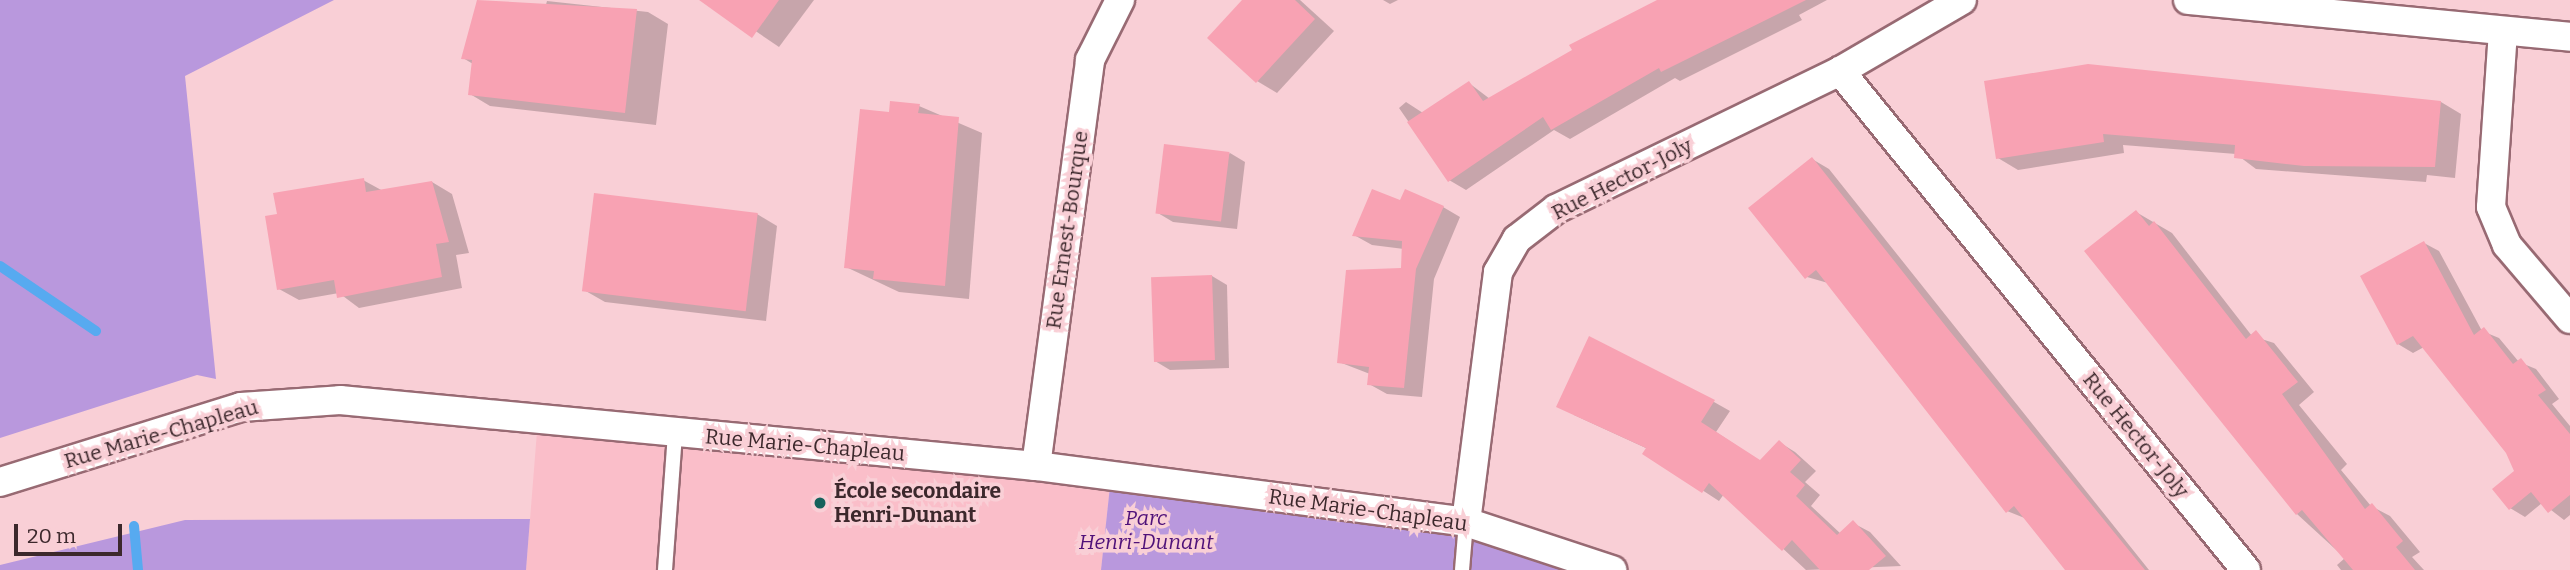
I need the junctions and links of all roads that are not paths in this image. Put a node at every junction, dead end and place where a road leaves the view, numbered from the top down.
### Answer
1 (1120, 0) edge
2 (1962, 0) edge
3 (2188, 0) edge
4 (2503, 31) junction
5 (2570, 37) edge
6 (1840, 71) junction
7 (2570, 319) edge
8 (675, 433) junction
9 (1036, 466) junction
10 (0, 482) edge
11 (1466, 522) junction
12 (665, 570) edge
13 (1462, 570) edge
14 (1612, 570) edge
15 (2246, 570) edge

1 - 9 street, Rue Ernest-Bourque
2 - 6 street, Rue Hector-Joly
3 - 4 street
4 - 5 street
4 - 7 street
6 - 11 street, Rue Hector-Joly
6 - 15 street, Rue Hector-Joly
8 - 9 street, Rue Marie-Chapleau
8 - 10 street, Rue Marie-Chapleau
8 - 12 lane
9 - 11 street, Rue Marie-Chapleau
11 - 13 lane
11 - 14 street, Rue Marie-Chapleau

